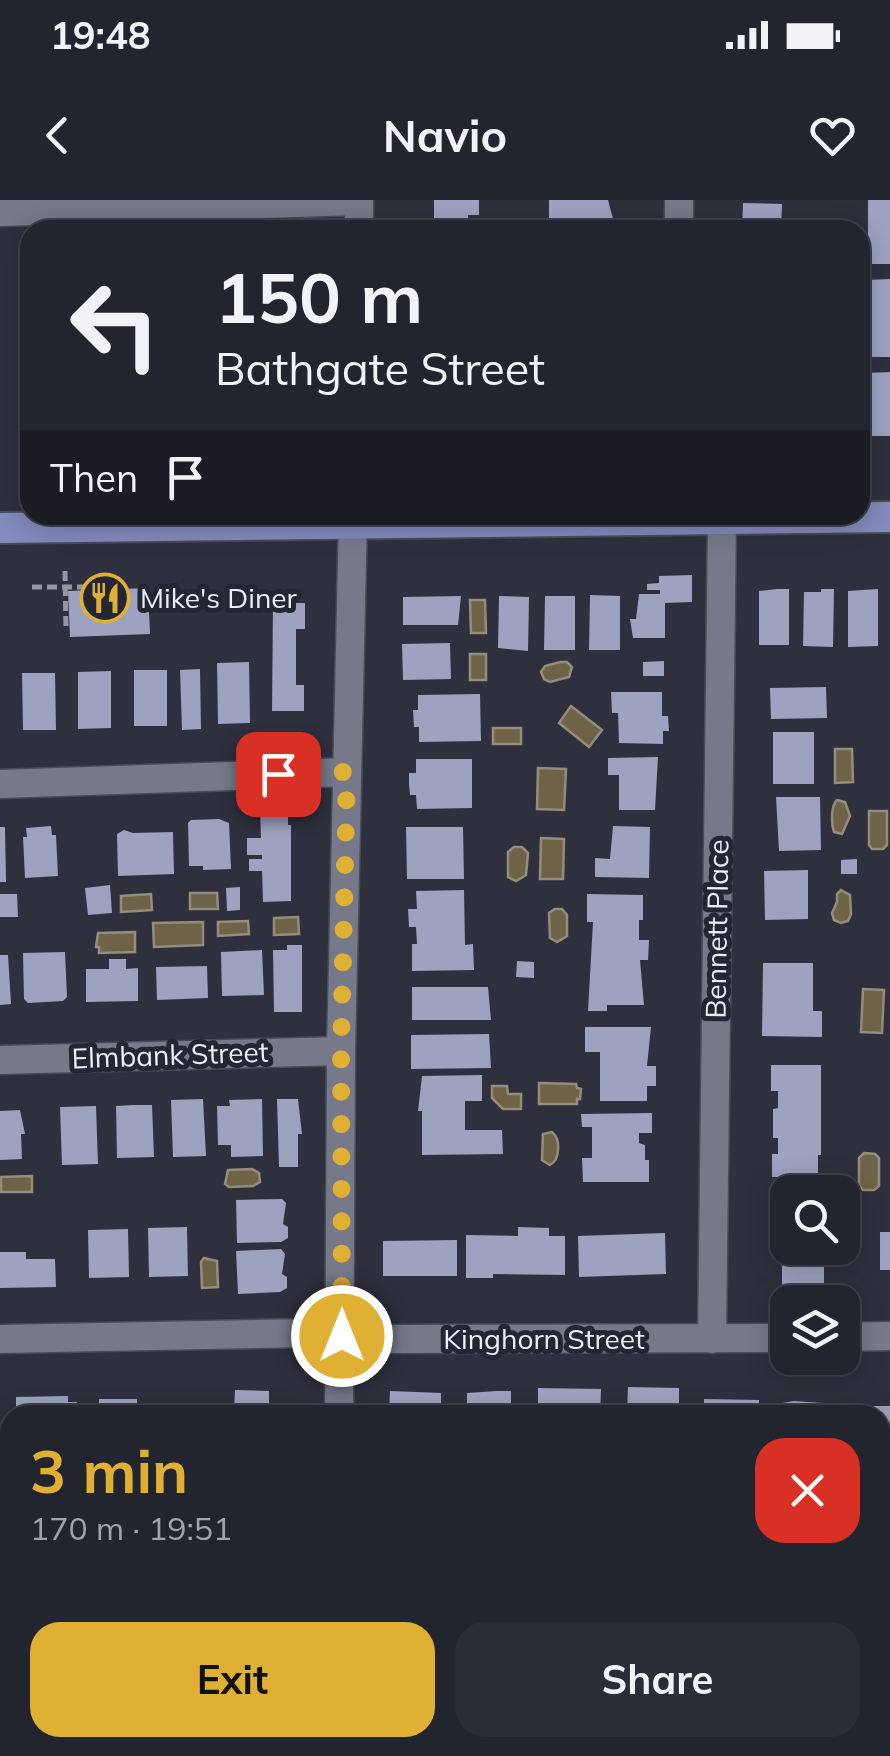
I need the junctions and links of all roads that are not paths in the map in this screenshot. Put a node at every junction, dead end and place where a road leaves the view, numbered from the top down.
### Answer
1 (359, 200) edge
2 (0, 212) edge
3 (118, 525) edge
4 (353, 525) edge
5 (722, 525) edge
6 (0, 528) edge
7 (347, 772) junction
8 (0, 784) edge
9 (341, 1051) junction
10 (0, 1060) edge
11 (342, 1336) junction
12 (890, 1336) edge
13 (860, 1337) edge
14 (712, 1338) junction
15 (770, 1338) edge
16 (0, 1339) edge
17 (340, 1405) edge

1 - 2 street
3 - 6 main road
4 - 7 street
5 - 14 street, Bennett Place
7 - 8 street
7 - 9 street
9 - 10 street, Elmbank Street
9 - 11 street
11 - 14 street, Kinghorn Street
11 - 16 street, Kinghorn Street
11 - 17 street
12 - 13 street
14 - 15 street, Kinghorn Street

